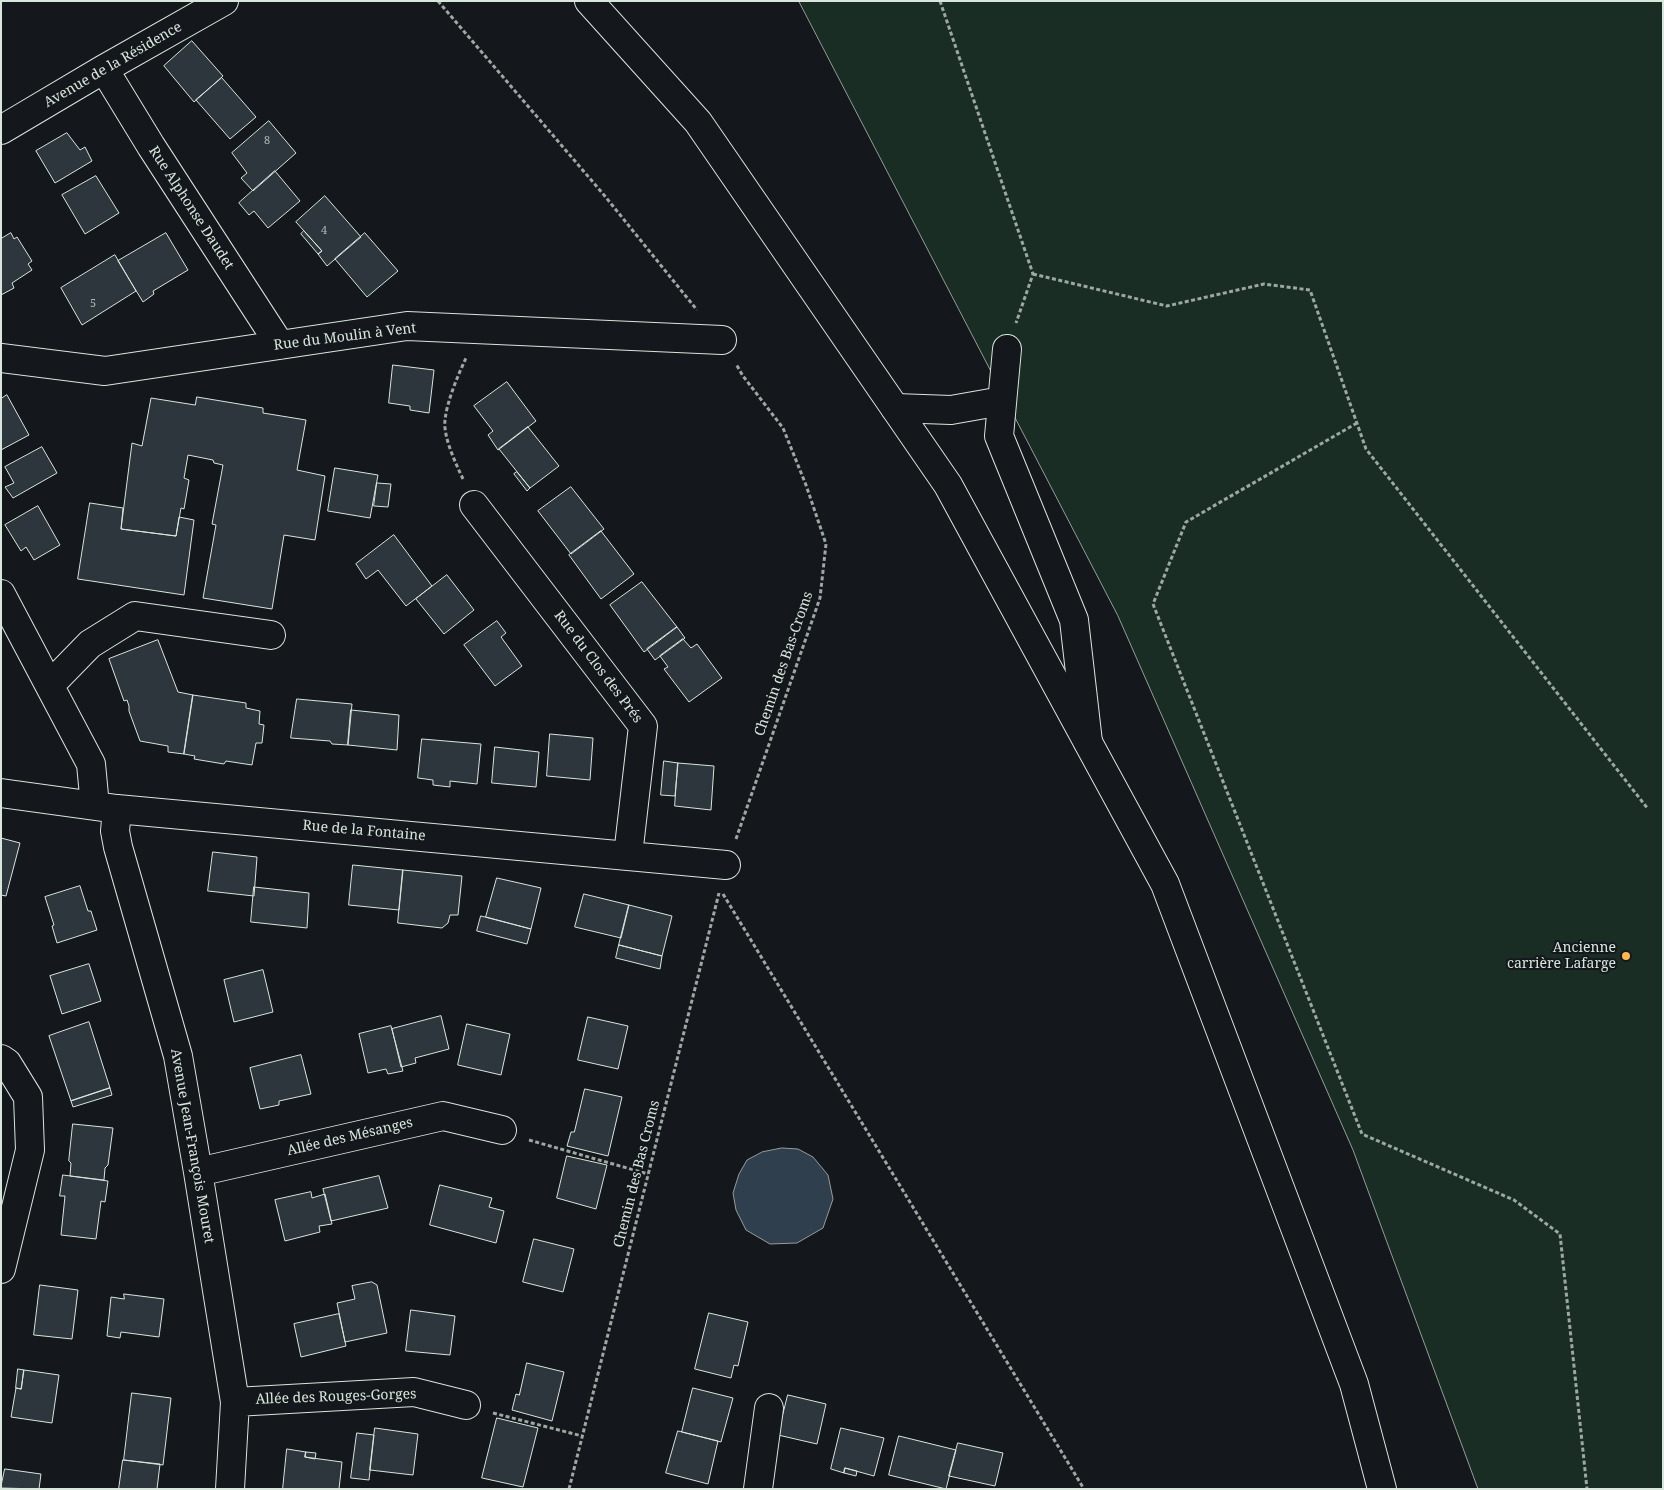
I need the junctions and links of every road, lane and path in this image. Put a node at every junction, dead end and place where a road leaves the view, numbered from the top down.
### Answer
1 (224, 1) edge
2 (438, 1) edge
3 (589, 1) edge
4 (940, 1) edge
5 (104, 69) junction
6 (1, 130) edge
7 (1033, 274) junction
8 (722, 340) junction
9 (280, 345) junction
10 (1007, 349) joint
11 (468, 354) dead end
12 (1, 358) edge
13 (1002, 401) junction
14 (895, 408) junction
15 (1356, 423) junction
16 (451, 453) dead end
17 (474, 505) dead end
18 (1, 594) edge
19 (271, 635) dead end
20 (50, 685) junction
21 (1088, 742) junction
22 (1, 793) edge
23 (106, 807) junction
24 (1648, 808) dead end
25 (628, 855) junction
26 (723, 877) junction
27 (1, 1059) edge
28 (502, 1130) joint
29 (198, 1172) junction
30 (648, 1174) junction
31 (1, 1269) edge
32 (235, 1402) junction
33 (466, 1405) joint
34 (769, 1408) dead end
35 (582, 1436) junction
36 (230, 1489) edge
37 (569, 1489) edge
38 (758, 1489) edge
39 (1084, 1489) edge
40 (1382, 1489) edge
41 (1587, 1489) edge

1 - 5 street, Avenue de la Résidence
2 - 8 path, Chemin des Bas-Croms
3 - 14 street
4 - 7 path
5 - 6 street, Avenue de la Résidence
5 - 9 street, Rue Alphonse Daudet
7 - 10 path
7 - 15 path
8 - 9 street, Rue du Moulin à Vent
8 - 26 path, Chemin des Bas-Croms
9 - 12 street, Rue du Moulin à Vent
10 - 13 street
11 - 16 path
13 - 14 street
13 - 21 street
14 - 21 street
15 - 24 path
15 - 41 path
17 - 25 street, Rue du Clos des Prés
18 - 20 street, Avenue Jean-François Mouret
19 - 20 street
20 - 23 street, Avenue Jean-François Mouret
21 - 40 street
22 - 23 street, Rue de la Fontaine
23 - 25 street, Rue de la Fontaine
23 - 29 street, Avenue Jean-François Mouret
25 - 26 street, Rue de la Fontaine
26 - 30 path, Chemin des Bas Croms
26 - 39 path
27 - 31 street
28 - 29 street, Allée des Mésanges
28 - 30 path
29 - 32 street, Avenue Jean-François Mouret
30 - 35 path, Chemin des Bas Croms
32 - 33 street, Allée des Rouges-Gorges
32 - 36 street, Avenue Jean-François Mouret
33 - 35 path
34 - 38 street
35 - 37 path, Chemin des Bas Croms

